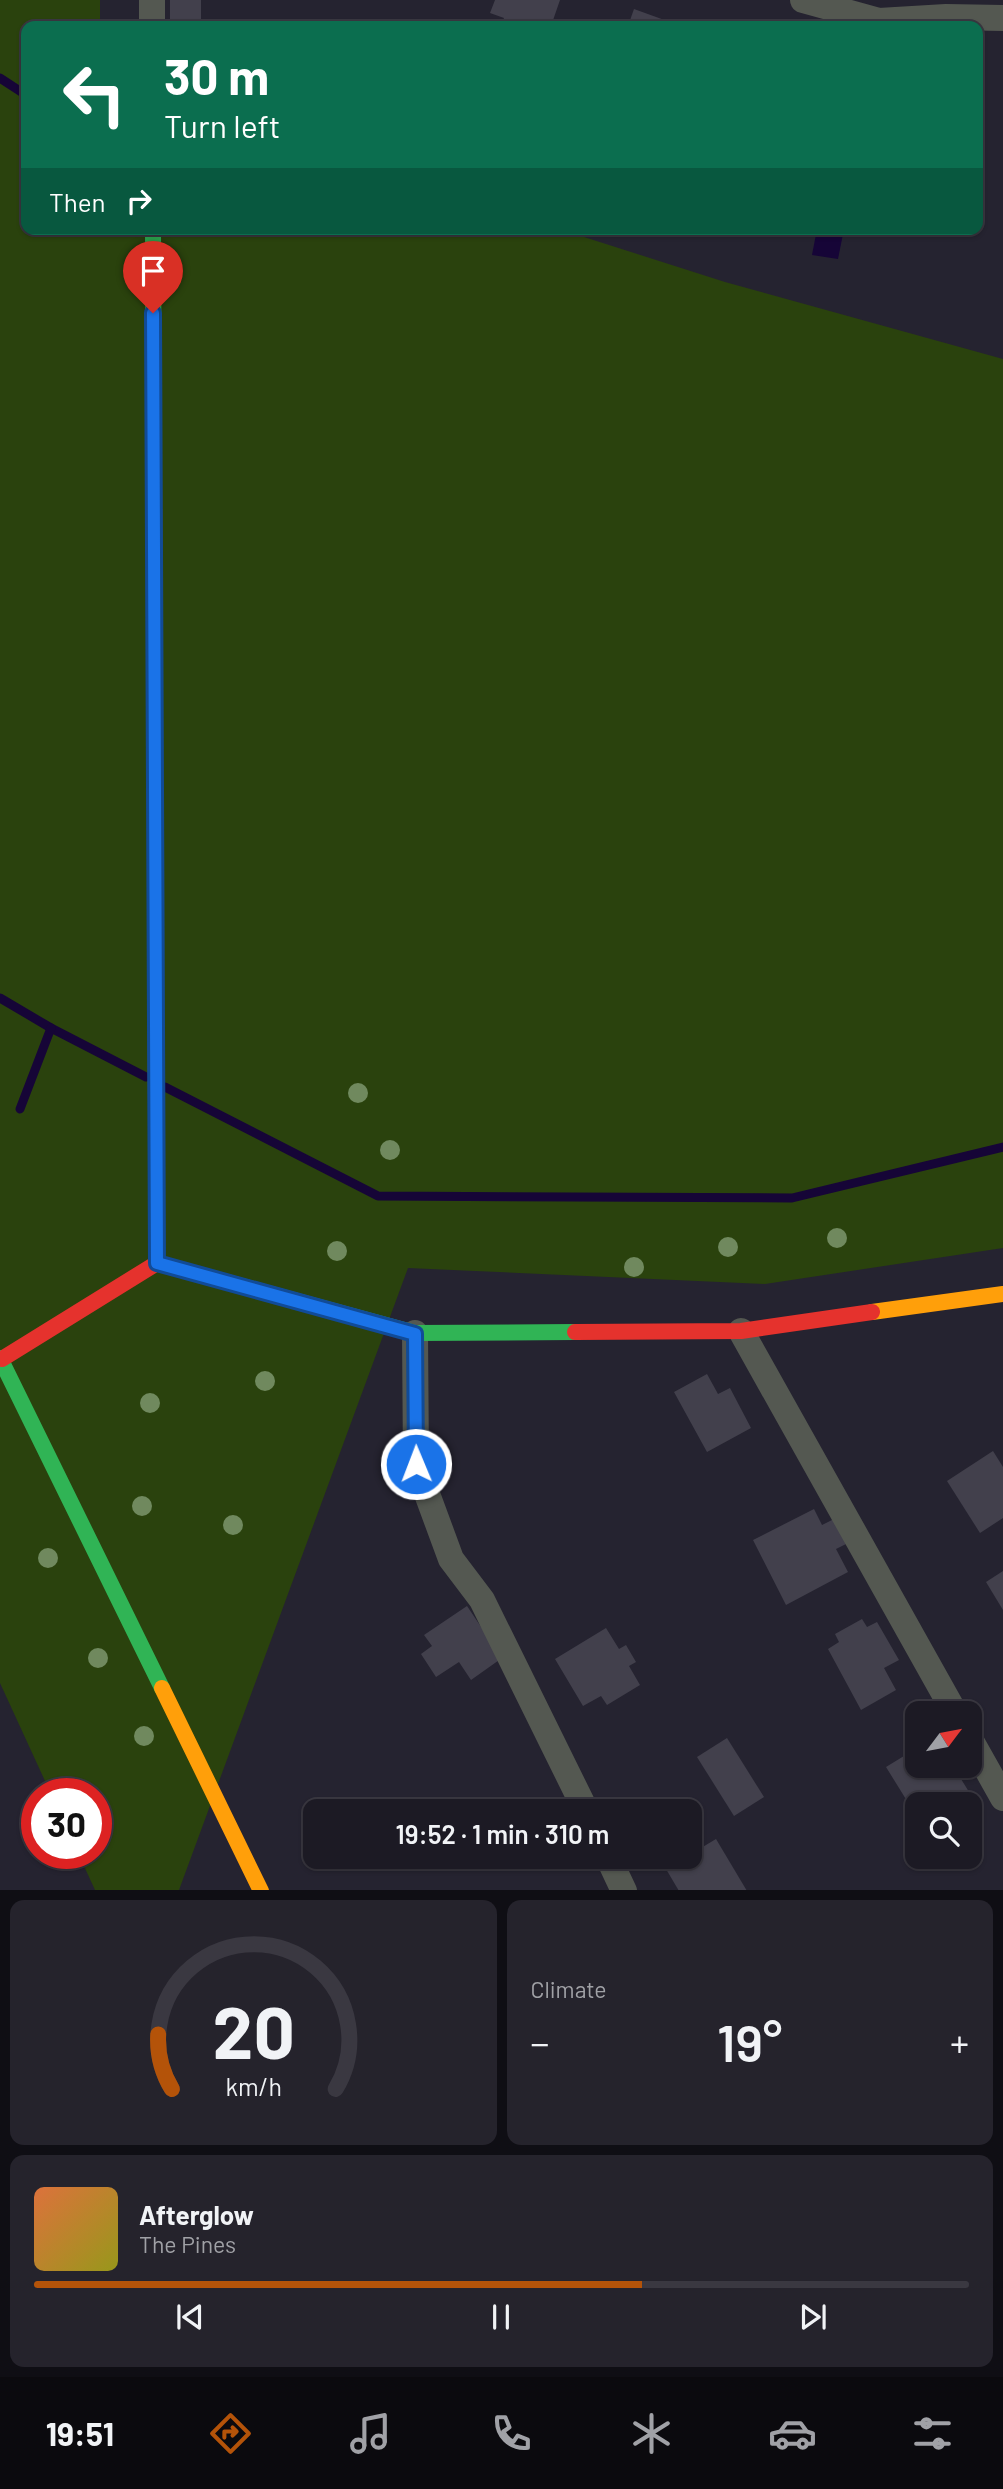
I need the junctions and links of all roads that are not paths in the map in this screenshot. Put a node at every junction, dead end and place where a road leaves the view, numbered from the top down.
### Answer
1 (152, 0) edge
2 (803, 0) edge
3 (998, 12) edge
4 (152, 21) edge
5 (153, 235) edge
6 (157, 1263) junction
7 (1003, 1294) edge
8 (741, 1331) junction
9 (415, 1334) junction
10 (1, 1359) edge
11 (948, 1701) edge
12 (982, 1760) edge
13 (1003, 1798) edge
14 (580, 1799) edge
15 (614, 1869) edge
16 (261, 1890) edge
17 (624, 1890) edge

1 - 4 street
2 - 3 street
5 - 6 street
6 - 9 street
6 - 10 street
7 - 8 street
8 - 9 street
8 - 11 street
9 - 14 street
10 - 16 street
12 - 13 street
15 - 17 street

